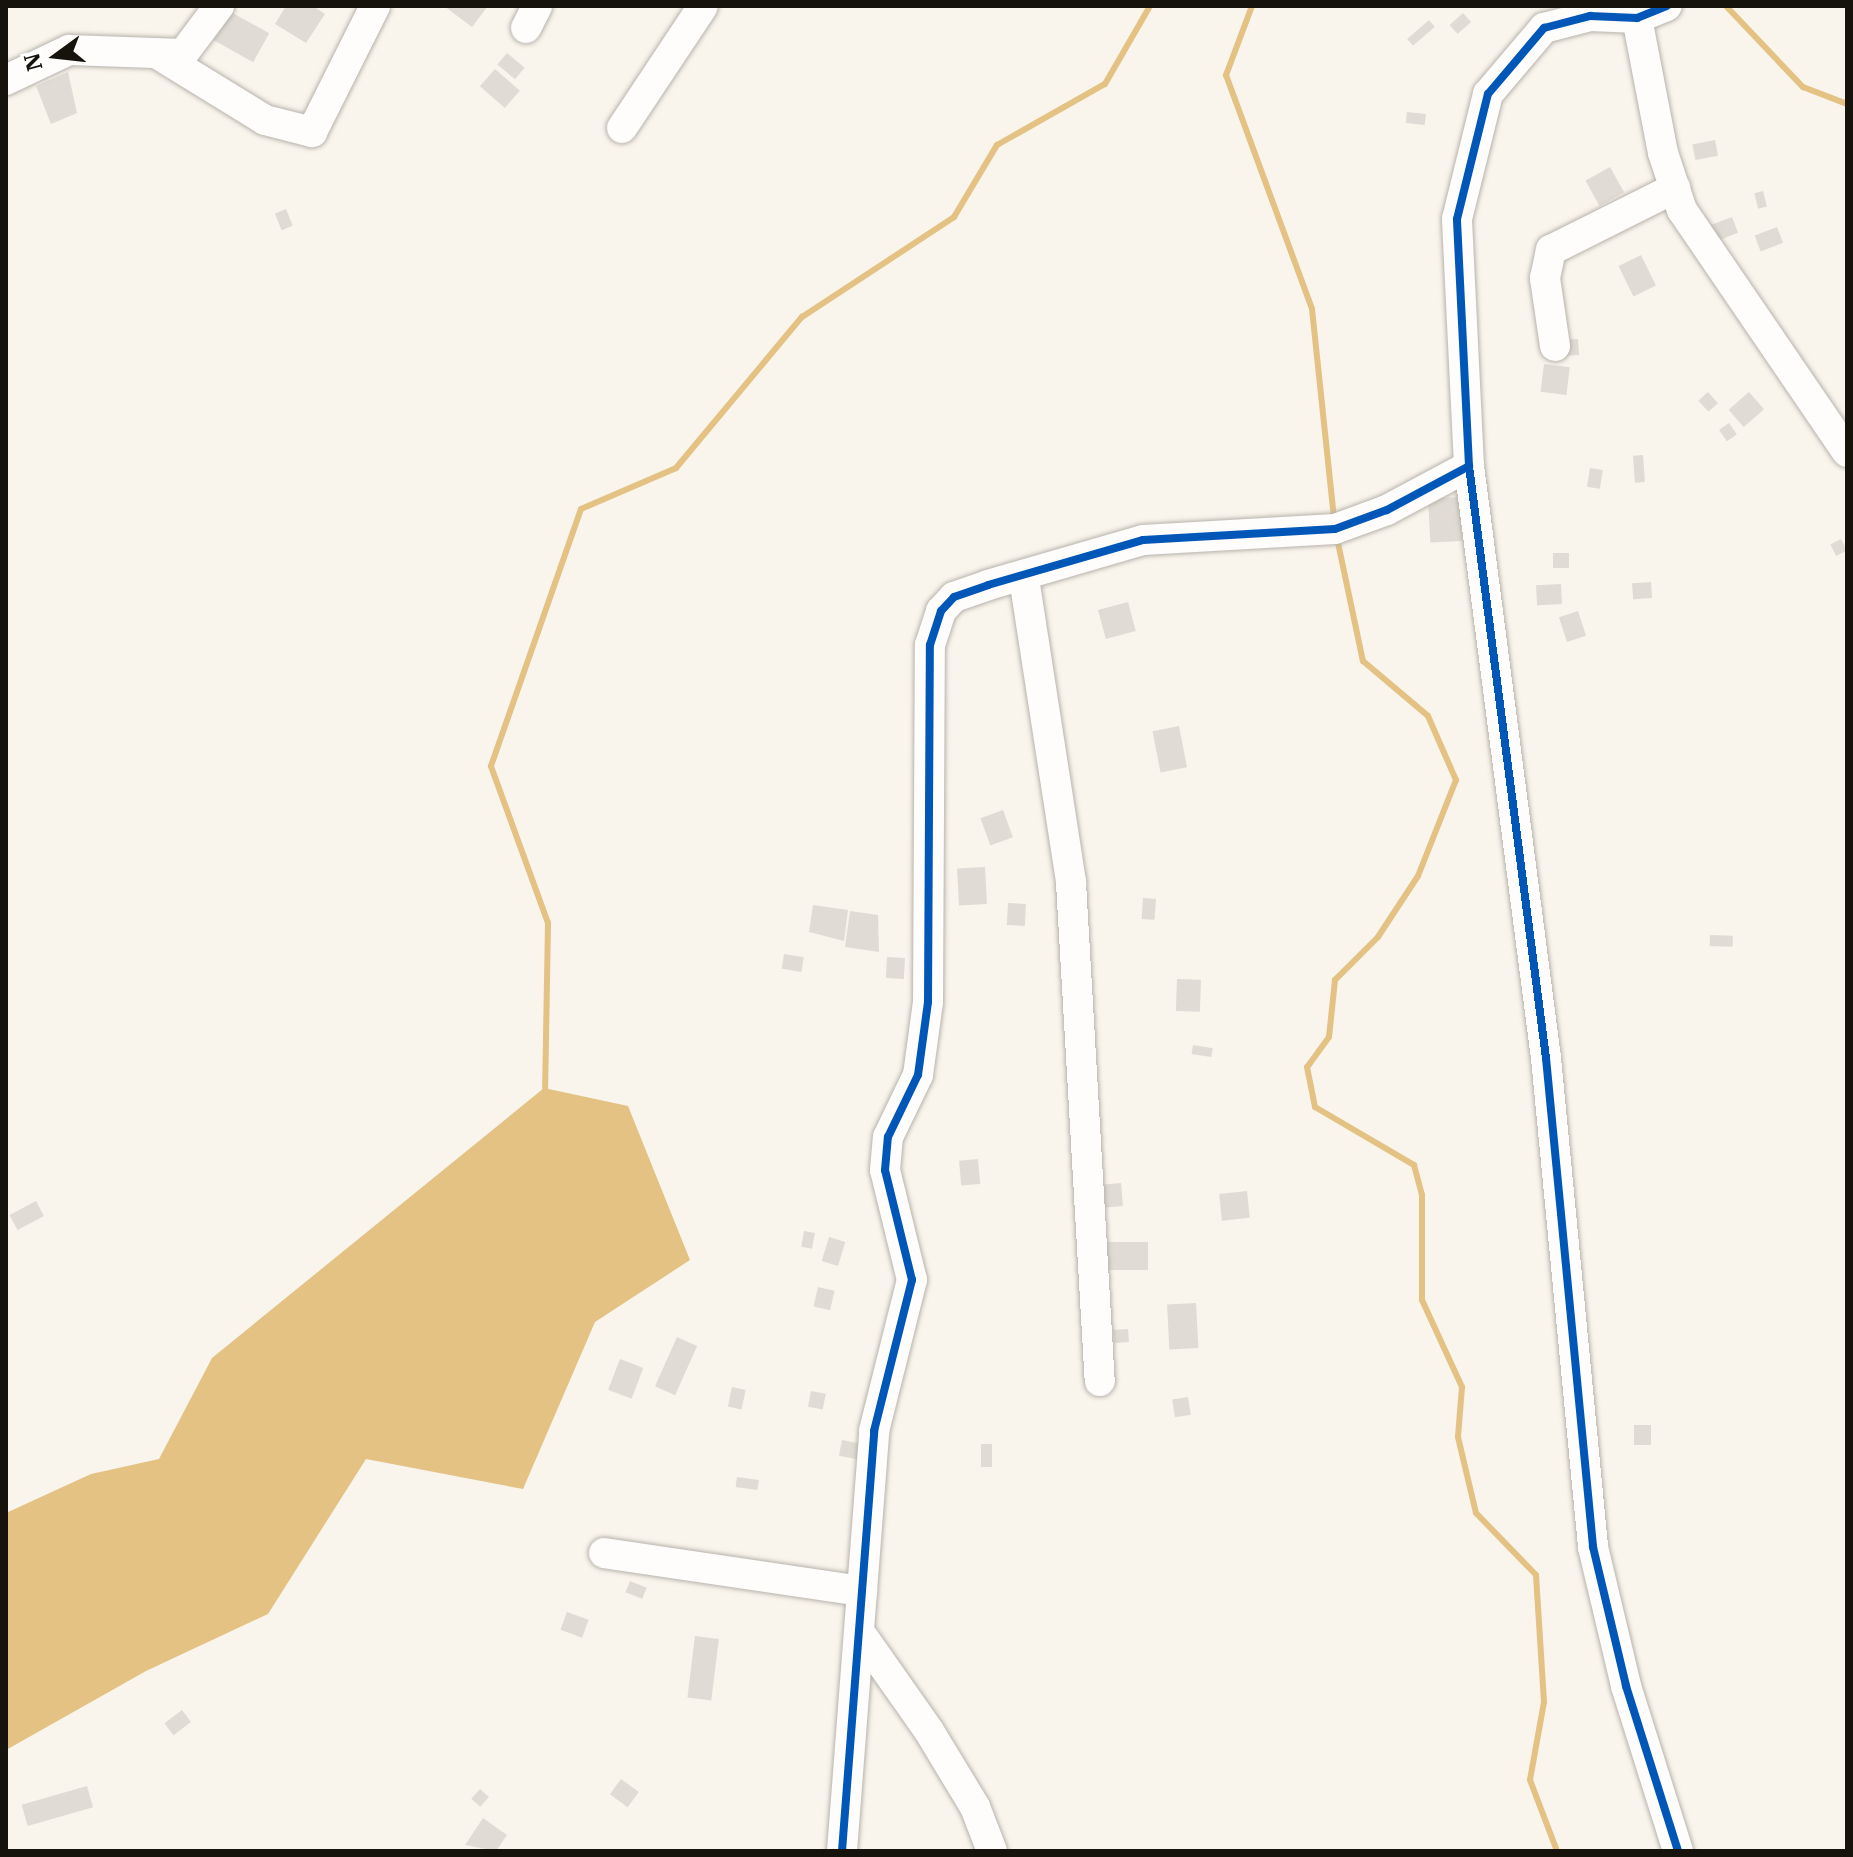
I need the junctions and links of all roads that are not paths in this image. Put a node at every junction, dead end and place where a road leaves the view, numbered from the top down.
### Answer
1 (219, 6) edge
2 (375, 6) edge
3 (703, 6) edge
4 (1667, 6) edge
5 (1637, 18) junction
6 (156, 53) junction
7 (6, 80) edge
8 (622, 128) dead end
9 (1675, 188) junction
10 (1555, 346) dead end
11 (1847, 452) edge
12 (1469, 466) junction
13 (1024, 578) junction
14 (1100, 1381) dead end
15 (604, 1553) dead end
16 (862, 1591) junction
17 (863, 1637) junction
18 (842, 1851) edge
19 (992, 1851) edge
20 (1678, 1851) edge

1 - 6 street
2 - 6 street
3 - 8 street
4 - 5 street
5 - 9 street
5 - 12 street
6 - 7 street
9 - 10 street
9 - 11 street
12 - 13 street
12 - 20 street
13 - 14 street
13 - 16 street
15 - 16 street
16 - 17 street
17 - 18 street
17 - 19 street

